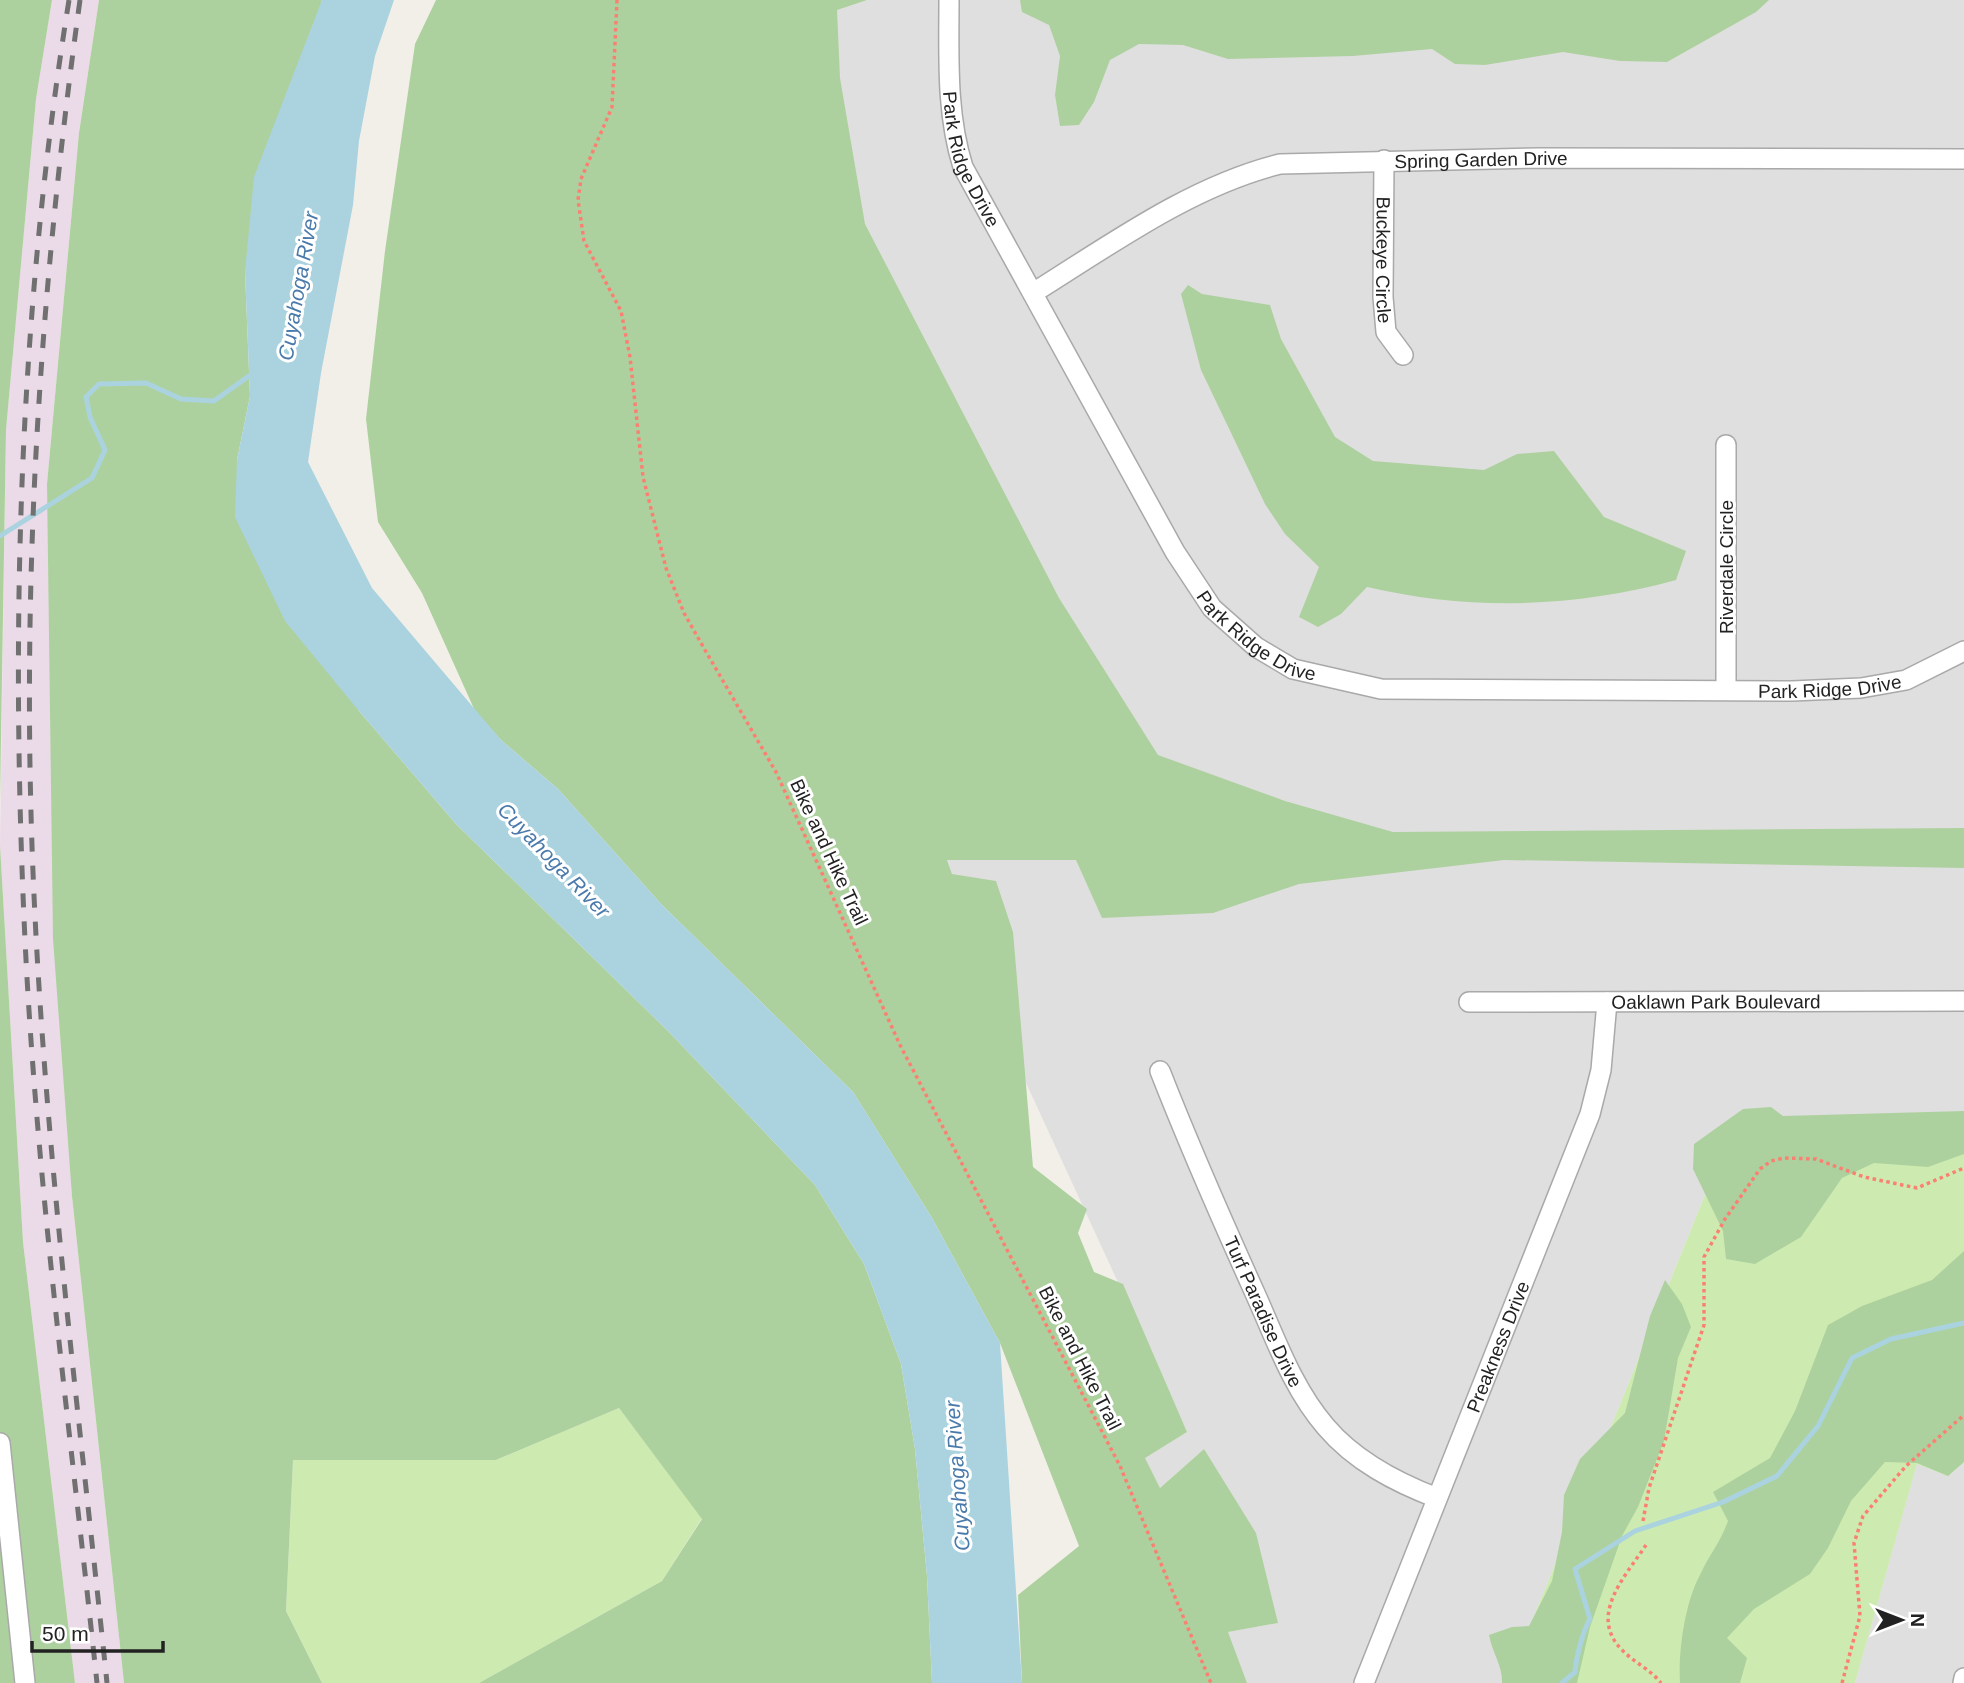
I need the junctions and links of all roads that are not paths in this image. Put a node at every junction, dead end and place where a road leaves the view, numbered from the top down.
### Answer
1 (949, 0) edge
2 (1964, 159) edge
3 (1384, 160) junction
4 (1033, 293) junction
5 (1403, 355) dead end
6 (1726, 445) dead end
7 (1964, 651) edge
8 (1726, 690) junction
9 (1964, 1001) edge
10 (1469, 1002) dead end
11 (1607, 1002) junction
12 (1160, 1071) dead end
13 (0, 1443) edge
14 (1437, 1498) junction
15 (25, 1683) edge
16 (1364, 1683) edge

1 - 4 street, Park Ridge Drive
2 - 3 street, Spring Garden Drive
3 - 4 street, Spring Garden Drive
3 - 5 street, Buckeye Circle
4 - 8 street, Park Ridge Drive
6 - 8 street, Riverdale Circle
7 - 8 street, Park Ridge Drive
9 - 11 street, Oaklawn Park Boulevard
10 - 11 street, Oaklawn Park Boulevard
11 - 14 street, Preakness Drive
12 - 14 street, Turf Paradise Drive
13 - 15 street
14 - 16 street, Preakness Drive

